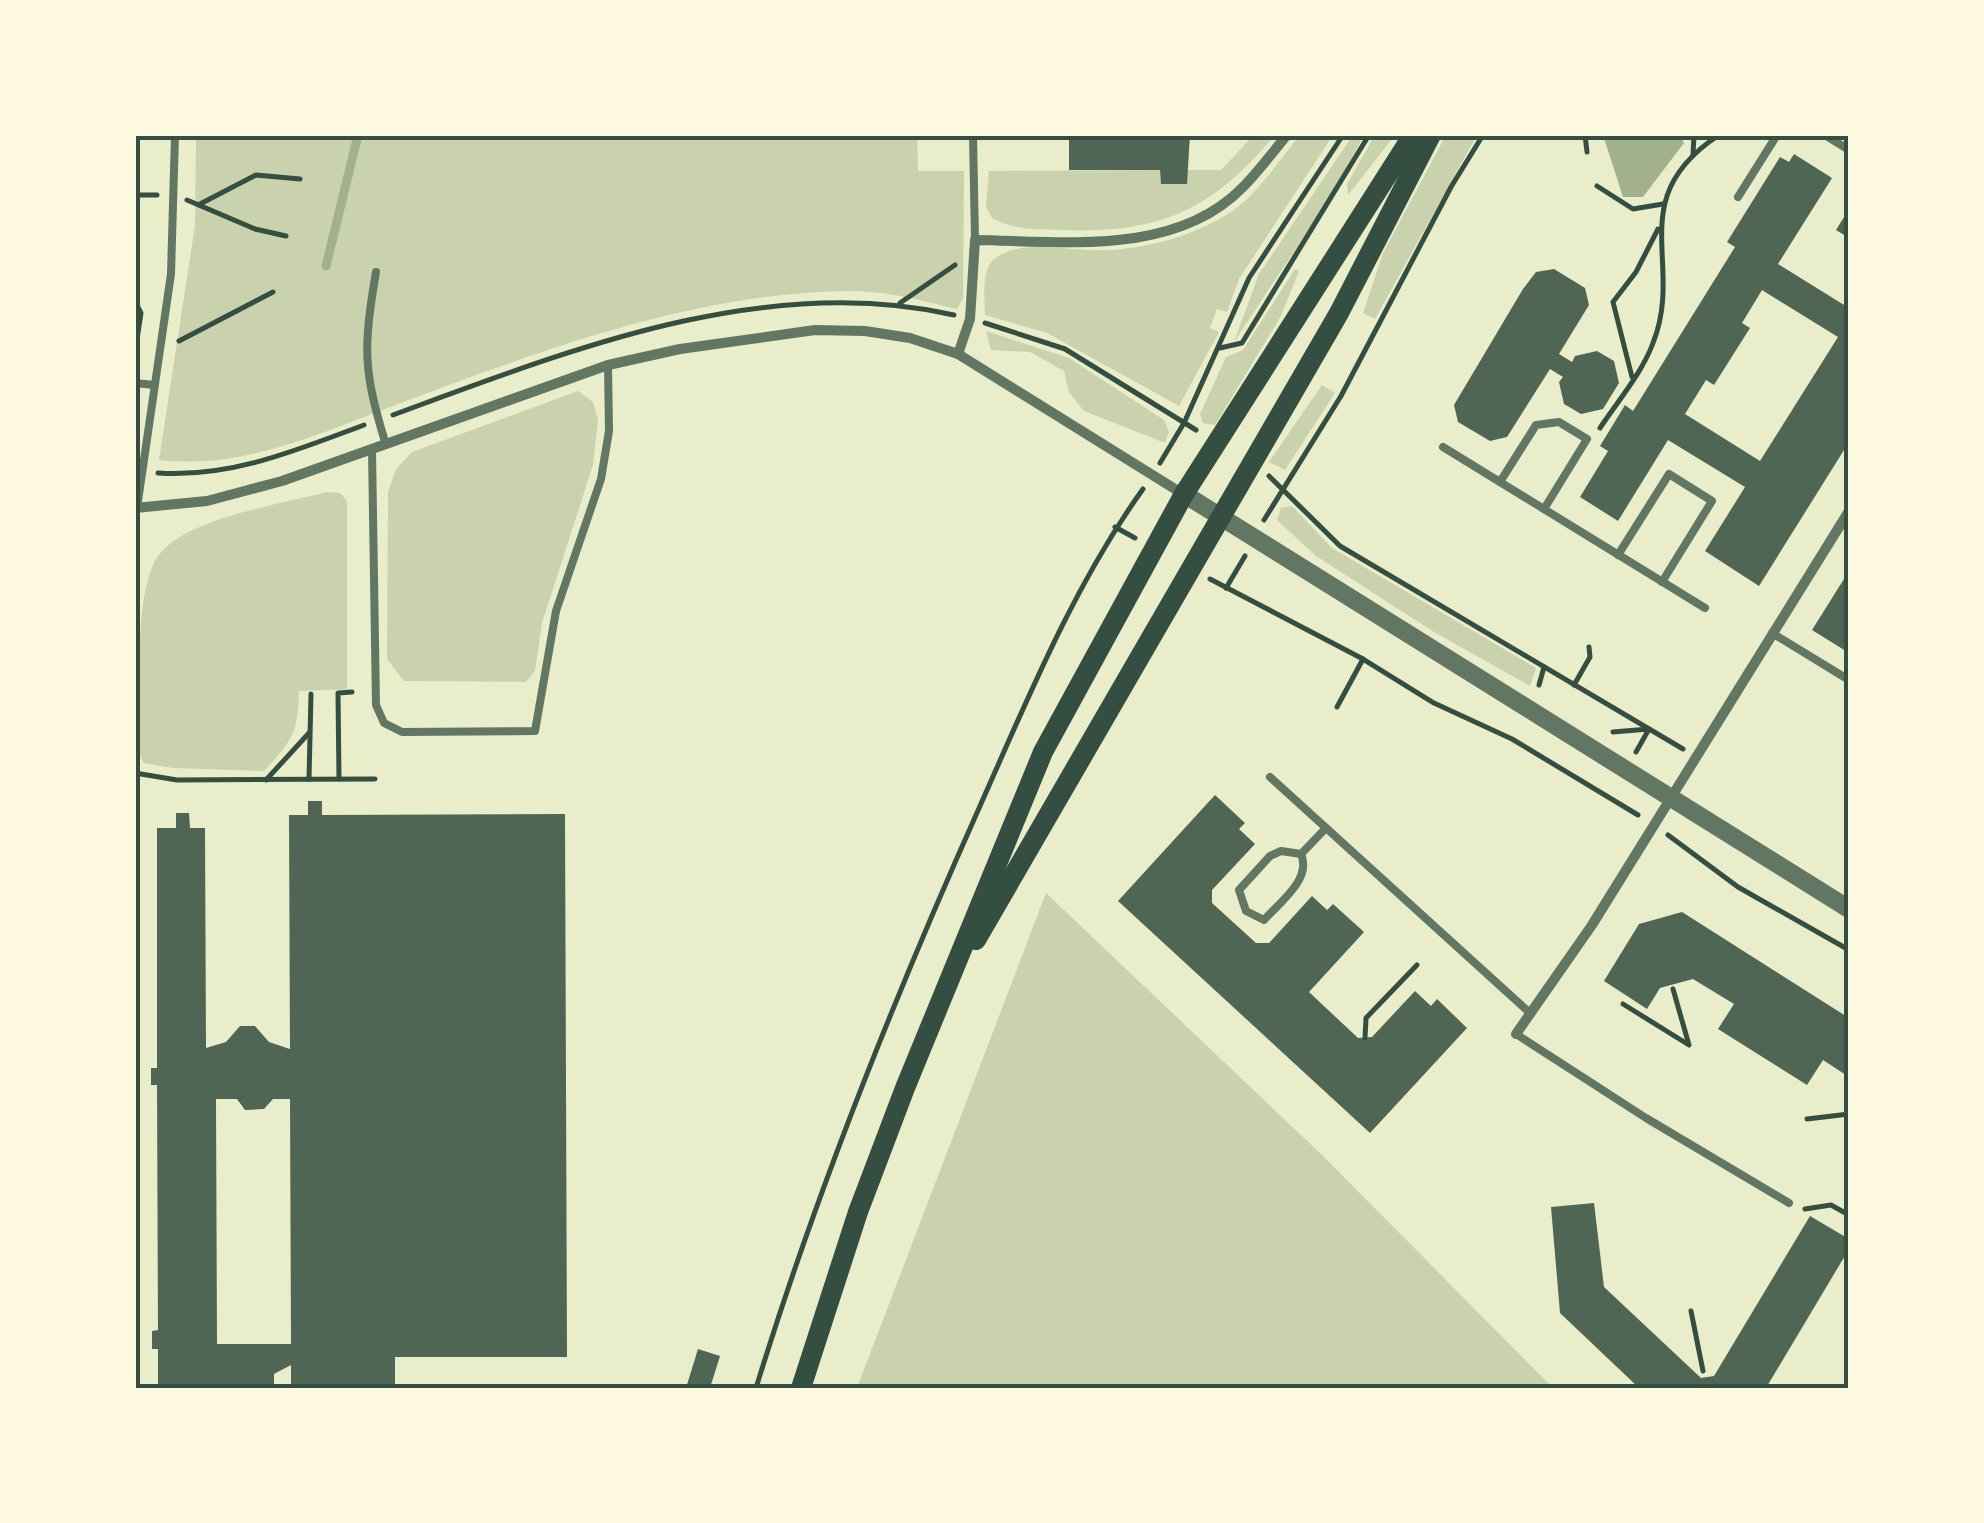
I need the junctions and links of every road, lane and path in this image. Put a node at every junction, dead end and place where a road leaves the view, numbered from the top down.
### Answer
1 (175, 135) edge
2 (973, 135) edge
3 (1287, 135) edge
4 (1370, 135) edge
5 (1413, 135) edge
6 (1431, 135) edge
7 (1484, 135) edge
8 (1586, 135) edge
9 (1694, 135) edge
10 (1720, 135) edge
11 (1777, 135) edge
12 (1825, 135) edge
13 (1849, 150) edge
14 (1587, 152) dead end
15 (1692, 158) junction
16 (300, 179) dead end
17 (1597, 186) dead end
18 (172, 194) junction
19 (1738, 197) dead end
20 (200, 204) junction
21 (1663, 204) junction
22 (1660, 226) junction
23 (286, 236) dead end
24 (975, 245) junction
25 (376, 272) dead end
26 (273, 292) dead end
27 (135, 301) edge
28 (900, 303) junction
29 (970, 318) junction
30 (1219, 348) dead end
31 (159, 352) junction
32 (135, 353) edge
33 (958, 354) junction
34 (608, 366) junction
35 (1633, 378) junction
36 (135, 383) edge
37 (154, 385) junction
38 (378, 420) junction
39 (1586, 439) junction
40 (1216, 442) junction
41 (386, 445) junction
42 (1443, 447) dead end
43 (372, 450) junction
44 (1252, 463) junction
45 (141, 472) junction
46 (1500, 482) junction
47 (1283, 486) junction
48 (1184, 494) junction
49 (136, 508) edge
50 (1544, 509) junction
51 (1849, 512) edge
52 (1221, 516) junction
53 (135, 521) edge
54 (1116, 527) dead end
55 (1255, 538) junction
56 (1154, 547) junction
57 (1618, 555) junction
58 (1191, 568) junction
59 (1662, 582) junction
60 (1226, 588) junction
61 (1705, 608) dead end
62 (1772, 633) junction
63 (1590, 647) dead end
64 (1363, 659) junction
65 (1544, 667) junction
66 (1849, 680) edge
67 (1539, 685) dead end
68 (1574, 685) junction
69 (352, 692) dead end
70 (311, 694) dead end
71 (1337, 707) dead end
72 (311, 731) junction
73 (1696, 757) junction
74 (135, 773) edge
75 (1270, 777) dead end
76 (309, 779) junction
77 (339, 779) junction
78 (375, 779) dead end
79 (266, 780) junction
80 (1670, 797) junction
81 (1653, 825) junction
82 (1326, 828) junction
83 (1300, 854) junction
84 (1849, 909) edge
85 (1849, 950) edge
86 (1416, 965) dead end
87 (1673, 990) dead end
88 (942, 998) junction
89 (1623, 1004) dead end
90 (1531, 1014) junction
91 (1516, 1034) joint
92 (1365, 1038) dead end
93 (1849, 1114) edge
94 (1808, 1118) dead end
95 (1789, 1203) joint
96 (1849, 1215) edge
97 (1692, 1310) dead end
98 (1703, 1370) dead end
99 (802, 1388) edge

1 - 18 lane
2 - 24 lane
3 - 24 street
4 - 30 path
5 - 40 main road
6 - 44 main road
7 - 47 path
8 - 14 path
9 - 15 path
10 - 15 path
11 - 19 lane
12 - 13 lane
15 - 21 path
16 - 20 path
17 - 21 path
18 - 20 path
18 - 31 lane
20 - 23 path
21 - 22 path
22 - 35 path
22 - 35 path
24 - 28 path
24 - 29 street
25 - 38 lane
26 - 31 path
27 - 32 path
28 - 29 path
28 - 38 path
29 - 33 street
29 - 40 path
31 - 37 lane
33 - 34 street
33 - 48 street
34 - 41 street
34 - 43 lane
35 - 39 path
36 - 37 lane
37 - 45 lane
38 - 41 lane
38 - 45 path
39 - 46 lane
39 - 50 lane
40 - 48 main road
41 - 43 street
42 - 46 lane
43 - 49 street
44 - 47 path
44 - 52 main road
45 - 49 lane
46 - 50 lane
47 - 55 path
47 - 65 path
48 - 52 street
48 - 56 main road
49 - 53 street
50 - 57 lane
51 - 62 street
52 - 55 street
52 - 58 main road
54 - 56 path
55 - 60 path
55 - 80 street
56 - 88 main road
57 - 59 lane
57 - 59 lane
58 - 60 path
58 - 88 main road
59 - 61 lane
60 - 64 path
62 - 66 lane
62 - 73 street
63 - 68 path
64 - 71 path
64 - 81 path
65 - 67 path
65 - 68 path
68 - 73 path
69 - 77 path
70 - 72 path
72 - 76 path
72 - 79 path
73 - 80 street
74 - 79 path
75 - 82 lane
76 - 77 path
76 - 79 path
77 - 78 path
80 - 81 street
80 - 84 street
81 - 85 path
81 - 90 street
82 - 83 lane
82 - 90 lane
83 - 83 lane
86 - 92 path
87 - 89 path
88 - 99 main road
90 - 91 street
91 - 95 lane
93 - 94 path
95 - 96 path
97 - 98 path

